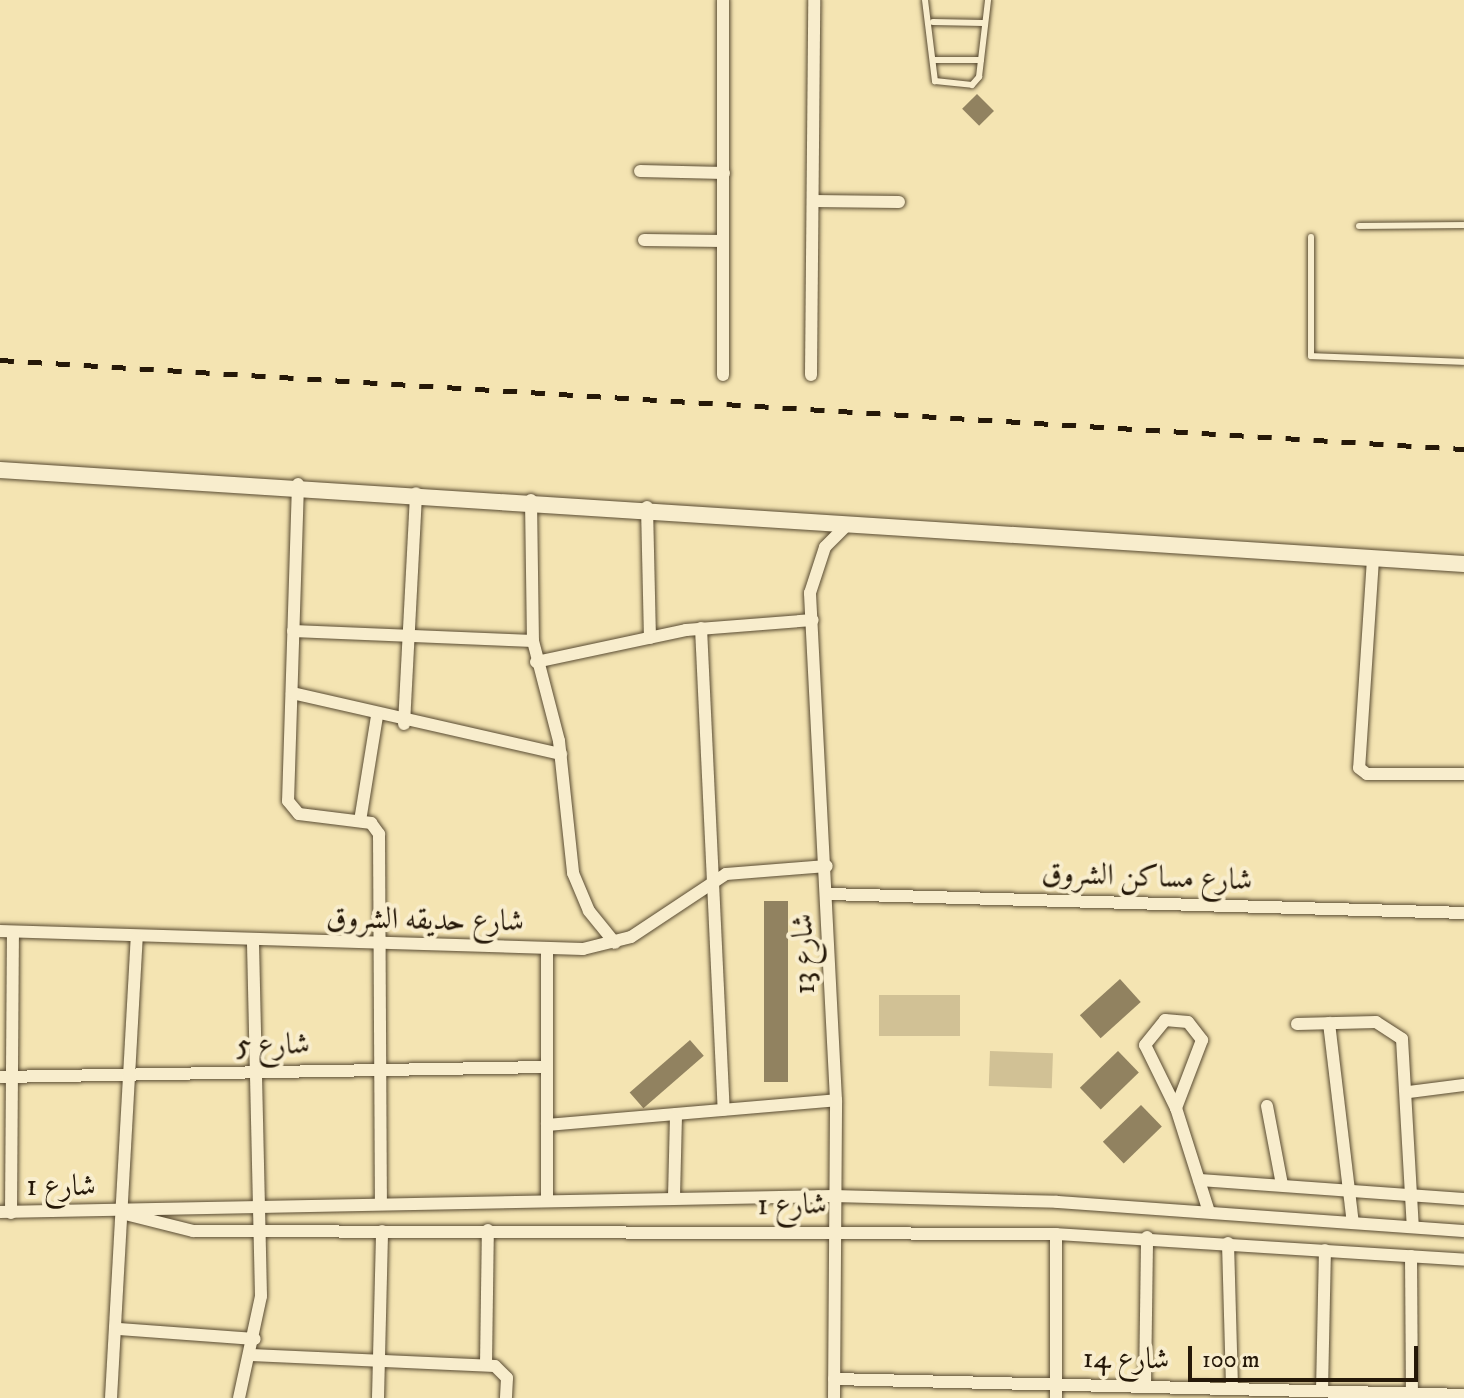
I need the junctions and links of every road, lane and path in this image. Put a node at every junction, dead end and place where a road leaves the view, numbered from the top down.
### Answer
1 (723, 0) edge
2 (814, 0) edge
3 (925, 0) edge
4 (988, 0) edge
5 (933, 22) junction
6 (983, 23) junction
7 (933, 60) junction
8 (981, 60) junction
9 (640, 171) dead end
10 (724, 173) junction
11 (813, 201) junction
12 (899, 202) dead end
13 (1464, 225) edge
14 (1359, 226) dead end
15 (1311, 237) dead end
16 (644, 240) dead end
17 (723, 241) junction
18 (1464, 362) edge
19 (723, 375) dead end
20 (811, 375) dead end
21 (0, 470) edge
22 (298, 484) junction
23 (416, 493) junction
24 (531, 500) junction
25 (647, 507) junction
26 (850, 523) junction
27 (1373, 559) junction
28 (1464, 564) edge
29 (813, 620) junction
30 (701, 628) junction
31 (293, 631) junction
32 (409, 635) junction
33 (650, 638) junction
34 (533, 641) junction
35 (536, 662) junction
36 (292, 693) junction
37 (377, 716) junction
38 (404, 724) junction
39 (561, 754) junction
40 (1464, 774) edge
41 (360, 821) junction
42 (827, 866) junction
43 (713, 879) junction
44 (829, 894) junction
45 (1464, 913) edge
46 (6, 932) edge
47 (137, 938) junction
48 (253, 943) junction
49 (615, 943) junction
50 (378, 947) junction
51 (547, 948) junction
52 (1329, 1023) junction
53 (1297, 1024) dead end
54 (547, 1067) junction
55 (379, 1070) junction
56 (257, 1072) junction
57 (132, 1075) junction
58 (6, 1077) edge
59 (1464, 1085) edge
60 (1409, 1092) junction
61 (836, 1100) junction
62 (1267, 1106) dead end
63 (1176, 1108) junction
64 (724, 1109) junction
65 (676, 1114) junction
66 (547, 1125) junction
67 (1199, 1180) junction
68 (1282, 1185) junction
69 (1349, 1191) junction
70 (1412, 1195) junction
71 (833, 1196) junction
72 (674, 1197) junction
73 (547, 1199) junction
74 (1464, 1199) edge
75 (381, 1202) junction
76 (261, 1204) junction
77 (6, 1212) edge
78 (1209, 1212) junction
79 (122, 1213) junction
80 (1353, 1223) junction
81 (1413, 1227) junction
82 (488, 1230) junction
83 (260, 1231) junction
84 (382, 1231) junction
85 (833, 1231) junction
86 (1464, 1231) edge
87 (1056, 1234) junction
88 (1147, 1237) junction
89 (1228, 1243) junction
90 (1325, 1250) junction
91 (1411, 1256) junction
92 (1464, 1260) edge
93 (119, 1329) junction
94 (255, 1339) junction
95 (251, 1355) junction
96 (384, 1360) junction
97 (486, 1365) junction
98 (834, 1379) junction
99 (1056, 1384) junction
100 (1145, 1386) junction
101 (1232, 1389) junction
102 (1322, 1391) junction
103 (1412, 1393) junction
104 (1464, 1395) edge
105 (111, 1398) edge
106 (239, 1398) edge
107 (378, 1398) edge
108 (506, 1398) edge
109 (834, 1398) edge
110 (1056, 1398) edge

1 - 10 street
2 - 11 street
3 - 5 lane
4 - 6 lane
5 - 6 lane
5 - 7 lane
6 - 8 lane
7 - 8 lane
7 - 8 lane
9 - 10 street
10 - 17 street
11 - 12 street
11 - 20 street
13 - 14 lane
15 - 18 lane
16 - 17 street
17 - 19 street
21 - 22 street
22 - 23 street
22 - 31 street
23 - 24 street
23 - 32 street
24 - 25 street
24 - 34 street
25 - 26 street
25 - 33 street
26 - 27 street
26 - 29 street, شارع 13
27 - 28 street
27 - 40 street
29 - 30 street
29 - 42 street, شارع 13
30 - 33 street
30 - 43 street
31 - 32 street
31 - 36 street
32 - 34 street
32 - 38 street
33 - 35 street
34 - 35 street
35 - 39 street
36 - 37 street
36 - 41 street
37 - 38 street
37 - 41 street
38 - 39 street
39 - 49 street
41 - 50 street
42 - 43 street, شارع حديقه الشروق
42 - 44 street, شارع 13
43 - 49 street, شارع حديقه الشروق
43 - 64 street
44 - 45 street, شارع مساكن الشروق
44 - 61 street, شارع 13
46 - 47 street, شارع حديقه الشروق
46 - 58 street
47 - 48 street, شارع حديقه الشروق
47 - 57 street
48 - 50 street, شارع حديقه الشروق
48 - 56 street
49 - 51 street, شارع حديقه الشروق
50 - 51 street, شارع حديقه الشروق
50 - 55 street
51 - 54 street
52 - 53 street
52 - 60 street
52 - 69 street
54 - 55 street, شارع 5
54 - 66 street
55 - 56 street, شارع 5
55 - 75 street
56 - 57 street, شارع 5
56 - 76 street
57 - 58 street, شارع 5
57 - 79 street
58 - 77 street
59 - 60 street
60 - 70 street
61 - 64 street
61 - 71 street, شارع 13
62 - 68 street
63 - 63 street
63 - 67 street
64 - 65 street
65 - 66 street
65 - 72 street
66 - 73 street
67 - 68 street
67 - 78 street
68 - 69 street
69 - 70 street
69 - 80 street
70 - 74 street
70 - 81 street
71 - 72 street, شارع 1
71 - 78 street, شارع 1
71 - 85 street, شارع 13
72 - 73 street, شارع 1
73 - 75 street, شارع 1
75 - 76 street, شارع 1
76 - 79 street, شارع 1
76 - 83 street
77 - 79 street, شارع 1
78 - 80 street, شارع 1
79 - 83 street, شارع 1
79 - 93 street
80 - 81 street, شارع 1
81 - 86 street, شارع 1
82 - 84 street, شارع 1
82 - 85 street, شارع 1
82 - 97 street
83 - 84 street, شارع 1
83 - 94 street
84 - 96 street
85 - 87 street, شارع 1
85 - 98 street, شارع 13
87 - 88 street, شارع 1
87 - 99 street
88 - 89 street, شارع 1
88 - 100 street
89 - 90 street, شارع 1
89 - 101 street
90 - 91 street, شارع 1
90 - 102 street
91 - 92 street, شارع 1
91 - 103 street
93 - 94 street
93 - 105 street
94 - 95 street
95 - 96 street
95 - 106 street
96 - 97 street
96 - 107 street
97 - 108 street
98 - 99 street, شارع 14
98 - 109 street, شارع 13
99 - 100 street, شارع 14
99 - 110 street
100 - 101 street, شارع 14
101 - 102 street, شارع 14
102 - 103 street, شارع 14
103 - 104 street, شارع 14

